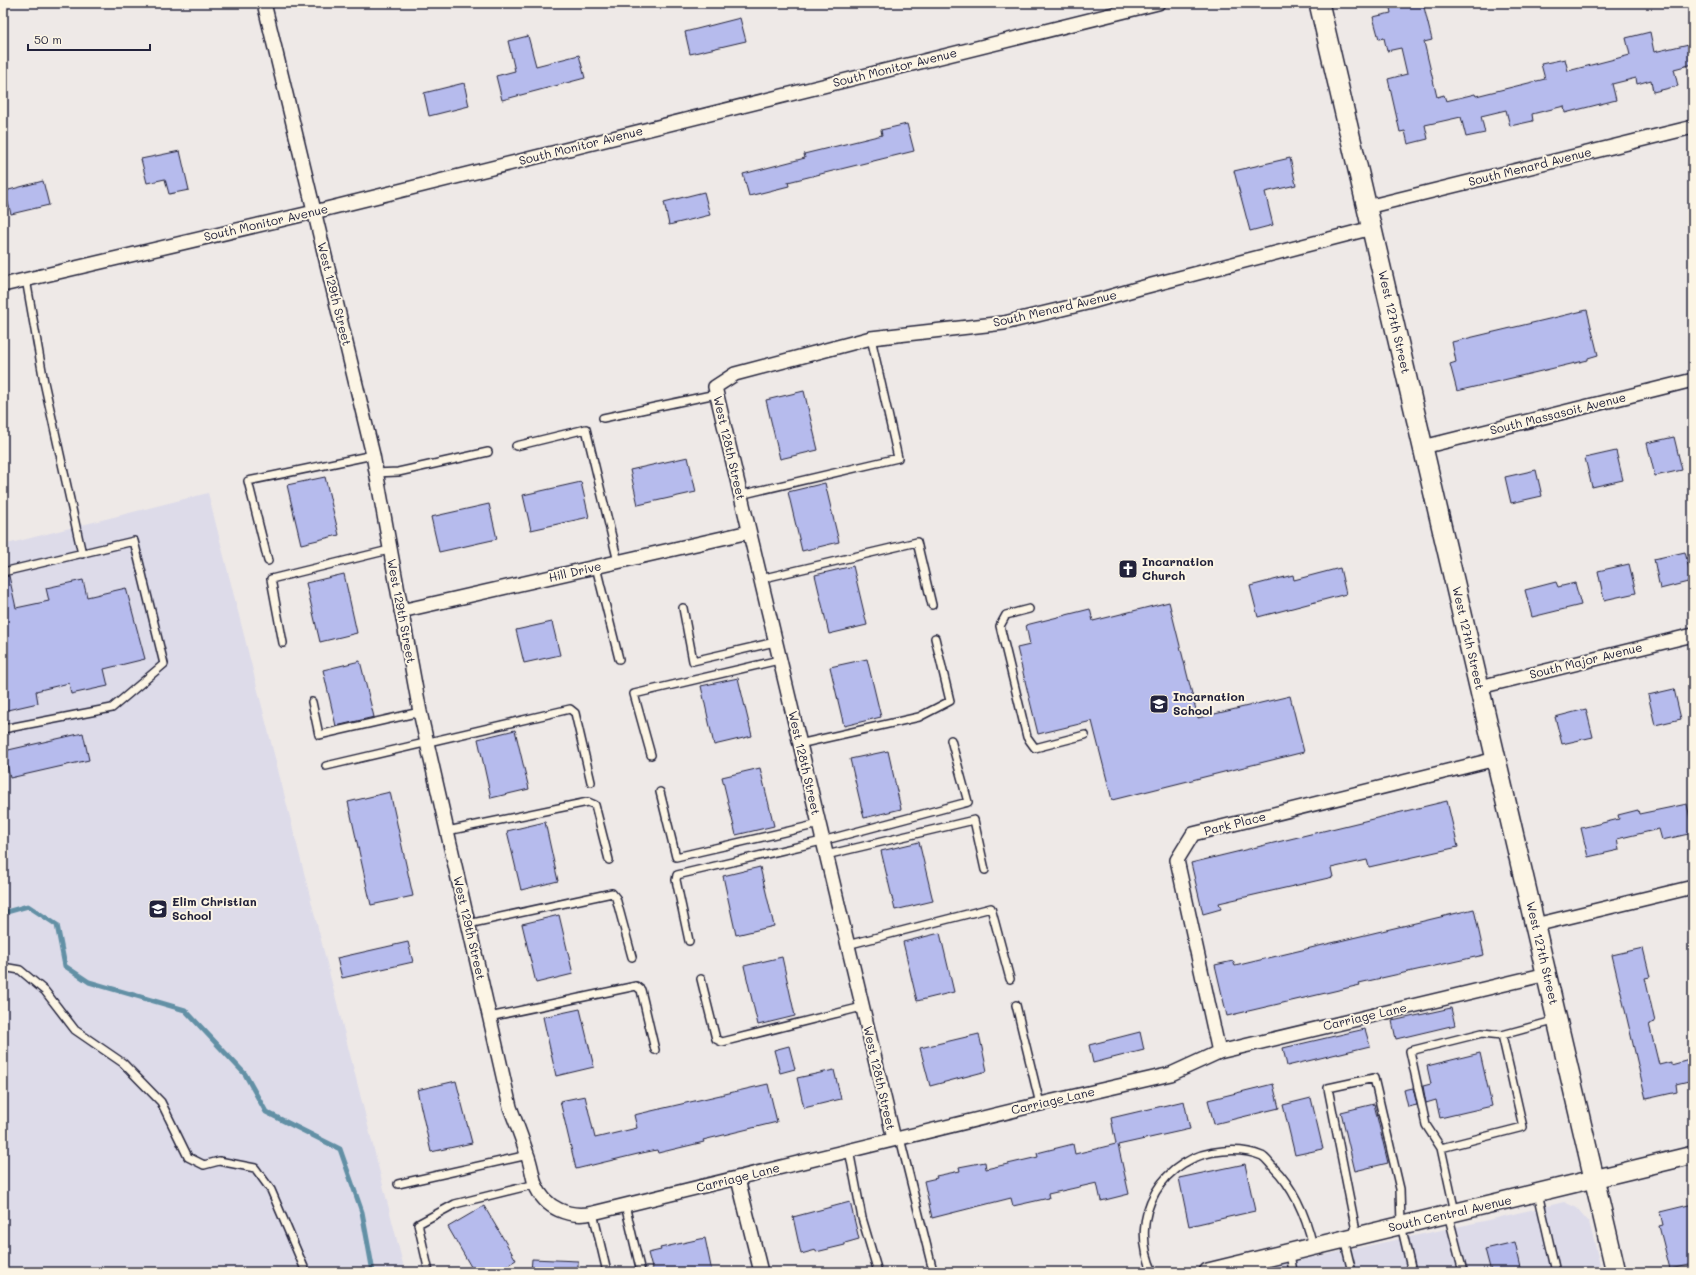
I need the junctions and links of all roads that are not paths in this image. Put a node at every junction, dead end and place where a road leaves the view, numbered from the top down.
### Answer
1 (264, 3) edge
2 (1158, 3) edge
3 (1319, 3) edge
4 (1693, 127) edge
5 (1367, 207) junction
6 (314, 212) junction
7 (1372, 228) junction
8 (26, 279) junction
9 (3, 285) edge
10 (871, 338) junction
11 (1693, 380) edge
12 (715, 390) junction
13 (602, 418) dead end
14 (516, 446) dead end
15 (1423, 447) junction
16 (488, 452) dead end
17 (373, 455) junction
18 (375, 473) junction
19 (740, 495) junction
20 (749, 532) junction
21 (389, 550) junction
22 (82, 554) junction
23 (268, 561) dead end
24 (618, 562) junction
25 (596, 567) junction
26 (3, 572) edge
27 (760, 579) junction
28 (932, 605) dead end
29 (683, 608) dead end
30 (1029, 609) dead end
31 (401, 611) junction
32 (1693, 635) edge
33 (935, 638) dead end
34 (775, 642) junction
35 (283, 643) dead end
36 (619, 659) dead end
37 (779, 660) junction
38 (1480, 687) junction
39 (312, 702) dead end
40 (420, 712) junction
41 (3, 729) edge
42 (1085, 735) dead end
43 (951, 740) dead end
44 (427, 742) junction
45 (799, 744) junction
46 (651, 755) dead end
47 (1496, 759) junction
48 (326, 766) dead end
49 (591, 782) dead end
50 (660, 792) dead end
51 (819, 824) junction
52 (448, 831) junction
53 (822, 841) junction
54 (826, 855) junction
55 (609, 860) dead end
56 (985, 870) dead end
57 (1693, 887) edge
58 (468, 924) junction
59 (1535, 925) junction
60 (689, 941) dead end
61 (847, 946) junction
62 (632, 957) dead end
63 (3, 967) edge
64 (1547, 974) junction
65 (700, 979) dead end
66 (1010, 979) dead end
67 (1016, 1005) dead end
68 (862, 1007) junction
69 (490, 1017) junction
70 (1557, 1020) junction
71 (1502, 1035) junction
72 (655, 1050) dead end
73 (1219, 1052) junction
74 (1040, 1104) junction
75 (897, 1138) junction
76 (1441, 1148) junction
77 (849, 1150) junction
78 (528, 1155) junction
79 (1693, 1155) edge
80 (738, 1178) junction
81 (1595, 1179) junction
82 (398, 1184) dead end
83 (536, 1184) junction
84 (1538, 1192) junction
85 (625, 1206) junction
86 (557, 1209) joint
87 (594, 1213) junction
88 (1451, 1213) junction
89 (1401, 1225) junction
90 (1351, 1238) junction
91 (1313, 1247) junction
92 (1290, 1252) junction
93 (1260, 1266) edge
94 (932, 1267) dead end
95 (306, 1272) edge
96 (428, 1272) edge
97 (607, 1272) edge
98 (641, 1272) edge
99 (761, 1272) edge
100 (878, 1272) edge
101 (1152, 1272) edge
102 (1208, 1272) edge
103 (1294, 1272) edge
104 (1352, 1272) edge
105 (1412, 1272) edge
106 (1463, 1272) edge
107 (1556, 1272) edge
108 (1616, 1272) edge

1 - 6 street, West 129th Street
2 - 6 street, South Monitor Avenue
3 - 5 main road, West 127th Street
4 - 5 street, South Menard Avenue
5 - 7 main road, West 127th Street
6 - 8 street, South Monitor Avenue
6 - 17 street, West 129th Street
7 - 10 street, South Menard Avenue
7 - 15 main road, West 127th Street
8 - 9 street, South Monitor Avenue
8 - 22 lane
10 - 12 street, South Menard Avenue
10 - 19 lane
11 - 15 street, South Massasoit Avenue
12 - 13 lane
12 - 19 street, West 128th Street
14 - 24 lane
15 - 38 main road, West 127th Street
16 - 18 lane
17 - 18 street, West 129th Street
17 - 23 lane
18 - 21 street, West 129th Street
19 - 20 street, West 128th Street
20 - 24 street, Hill Drive
20 - 27 street, West 128th Street
21 - 31 street, West 129th Street
21 - 35 lane
22 - 26 lane
22 - 41 lane
24 - 25 street, Hill Drive
25 - 31 street, Hill Drive
25 - 36 lane
27 - 28 lane
27 - 34 street, West 128th Street
29 - 34 lane
30 - 42 lane
31 - 40 street, West 129th Street
32 - 38 street, South Major Avenue
33 - 45 lane
34 - 37 street, West 128th Street
37 - 45 street, West 128th Street
37 - 46 lane
38 - 47 main road, West 127th Street
39 - 40 lane
40 - 44 street, West 129th Street
43 - 53 lane
44 - 48 lane
44 - 49 lane
44 - 52 street, West 129th Street
45 - 51 street, West 128th Street
47 - 59 main road, West 127th Street
47 - 73 street, Park Place
50 - 51 lane
51 - 53 street, West 128th Street
52 - 55 lane
52 - 58 street, West 129th Street
53 - 54 street, West 128th Street
53 - 60 lane
54 - 56 lane
54 - 61 street, West 128th Street
57 - 59 street
58 - 62 lane
58 - 69 street, West 129th Street
59 - 64 main road, West 127th Street
61 - 66 lane
61 - 68 street, West 128th Street
63 - 95 lane
64 - 70 main road, West 127th Street
64 - 73 street, Carriage Lane
65 - 68 lane
67 - 74 lane
68 - 75 street, West 128th Street
69 - 72 lane
69 - 78 street, West 129th Street
70 - 71 lane
70 - 81 main road, West 127th Street
71 - 76 lane
71 - 76 lane
73 - 74 street, Carriage Lane
74 - 75 street, Carriage Lane
75 - 77 street, Carriage Lane
75 - 94 lane
76 - 88 lane
77 - 80 street, Carriage Lane
77 - 100 lane
78 - 82 lane
78 - 83 street, West 129th Street
79 - 81 street, South Central Avenue
80 - 85 street, Carriage Lane
80 - 99 street
81 - 84 street, South Central Avenue
81 - 108 main road, West 127th Street
83 - 86 street, West 129th Street
83 - 96 lane
84 - 88 street, South Central Avenue
84 - 107 lane
85 - 87 street, Carriage Lane
85 - 98 lane
86 - 87 street, Carriage Lane
87 - 97 lane
88 - 89 street, South Central Avenue
88 - 106 lane
89 - 90 street, South Central Avenue
89 - 90 lane
89 - 105 lane
90 - 91 street, South Central Avenue
90 - 104 lane
91 - 92 street, South Central Avenue
91 - 101 lane
92 - 93 street, South Central Avenue
92 - 103 lane
93 - 102 street, South Central Avenue

